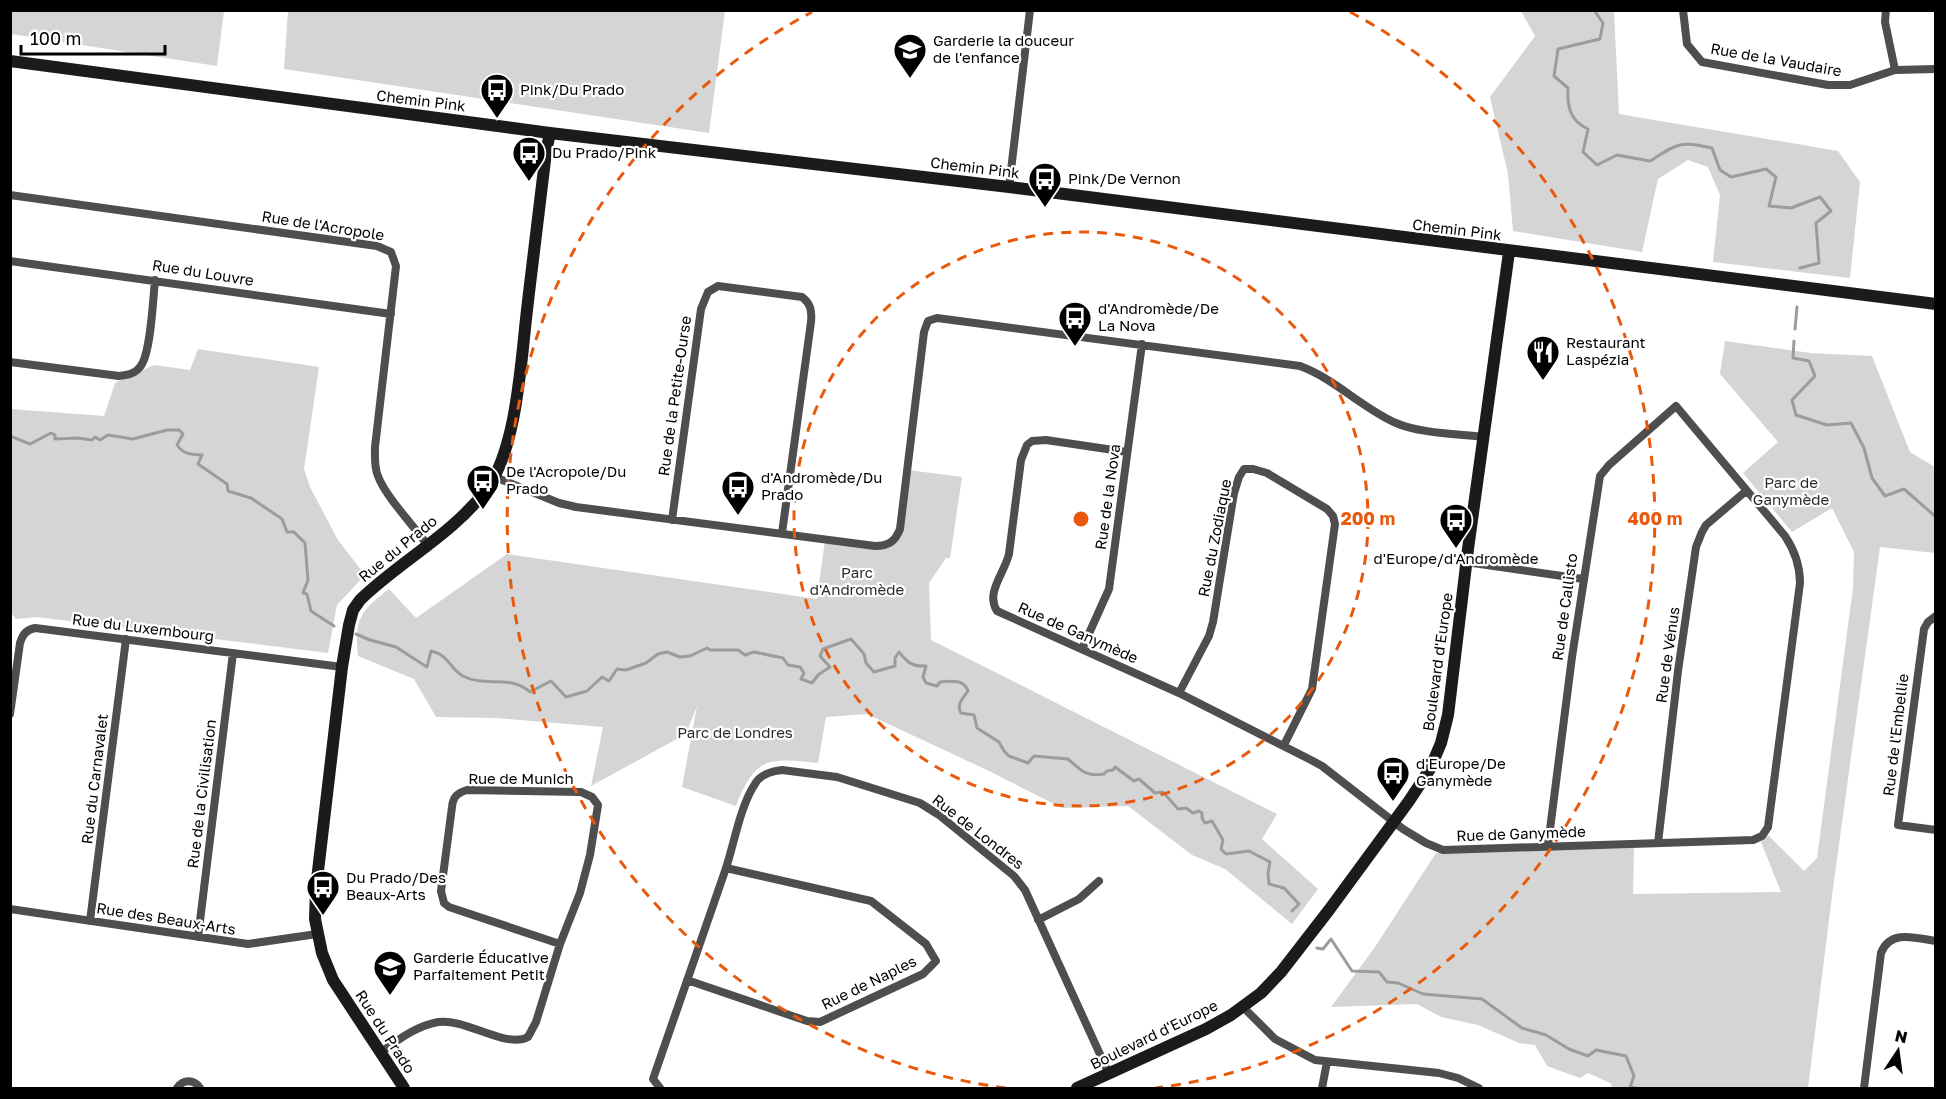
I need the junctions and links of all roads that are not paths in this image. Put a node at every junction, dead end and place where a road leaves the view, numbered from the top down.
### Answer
1 (1030, 10) edge
2 (1683, 10) edge
3 (1886, 10) edge
4 (10, 61) edge
5 (1935, 69) edge
6 (1895, 70) junction
7 (550, 133) junction
8 (1009, 187) junction
9 (10, 195) edge
10 (1509, 252) junction
11 (10, 261) edge
12 (155, 280) junction
13 (1935, 304) edge
14 (391, 314) junction
15 (1142, 344) junction
16 (10, 362) edge
17 (1676, 406) joint
18 (1483, 437) junction
19 (1127, 452) junction
20 (495, 477) junction
21 (1746, 491) junction
22 (672, 520) junction
23 (782, 533) junction
24 (429, 546) junction
25 (1466, 562) junction
26 (1583, 579) junction
27 (1935, 616) edge
28 (126, 639) junction
29 (1082, 649) junction
30 (232, 653) junction
31 (342, 667) junction
32 (1179, 693) junction
33 (10, 714) edge
34 (1284, 745) junction
35 (1393, 821) junction
36 (1935, 831) edge
37 (1658, 843) junction
38 (1548, 845) junction
39 (726, 868) junction
40 (1099, 881) dead end
41 (10, 909) edge
42 (1038, 920) junction
43 (90, 921) junction
44 (317, 934) junction
45 (198, 937) junction
46 (1935, 940) edge
47 (560, 944) junction
48 (687, 980) junction
49 (1243, 1007) junction
50 (381, 1052) junction
51 (1327, 1062) junction
52 (1109, 1074) junction
53 (177, 1089) edge
54 (200, 1089) edge
55 (404, 1089) edge
56 (660, 1089) edge
57 (1077, 1089) edge
58 (1322, 1089) edge
59 (1479, 1089) edge
60 (1864, 1089) edge

1 - 8 street
2 - 6 street, Rue de la Vaudaire
3 - 6 street
4 - 7 street, Chemin Pink
5 - 6 street, Rue de la Vaudaire
7 - 8 street, Chemin Pink
7 - 20 street, Rue du Prado
8 - 10 street, Chemin Pink
9 - 14 street, Rue de l'Acropole
10 - 13 street, Chemin Pink
10 - 18 street, Boulevard d'Europe
11 - 12 street, Rue du Louvre
12 - 14 street, Rue du Louvre
12 - 16 street
14 - 24 street, Rue de l'Acropole
15 - 18 street
15 - 19 street, Rue de la Nova
15 - 23 street
17 - 21 street, Rue de Ganymède
17 - 26 street, Rue de Callisto
18 - 25 street, Boulevard d'Europe
19 - 29 street, Rue de la Nova
19 - 29 street, Rue de Ganymède
20 - 22 street
20 - 24 street, Rue du Prado
21 - 37 street, Rue de Vénus
21 - 37 street, Rue de Ganymède
22 - 23 street
22 - 23 street, Rue de la Petite-Ourse
24 - 31 street, Rue du Prado
25 - 26 street
25 - 35 street, Boulevard d'Europe
26 - 38 street, Rue de Callisto
27 - 36 street, Rue de l'Embellie
28 - 30 street, Rue du Luxembourg
28 - 33 street, Rue du Luxembourg
28 - 43 street, Rue du Carnavalet
29 - 32 street, Rue de Ganymède
30 - 31 street, Rue du Luxembourg
30 - 45 street, Rue de la Civilisation
31 - 44 street, Rue du Prado
32 - 34 street, Rue de Ganymède
32 - 34 street, Rue du Zodiaque
34 - 35 street, Rue de Ganymède
35 - 38 street, Rue de Ganymède
35 - 49 street, Boulevard d'Europe
37 - 38 street, Rue de Ganymède
39 - 42 street, Rue de Londres
39 - 48 street, Rue de Londres
39 - 48 street, Rue de Naples
40 - 42 street
41 - 43 street, Rue des Beaux-Arts
42 - 52 street, Rue de Londres
43 - 45 street, Rue des Beaux-Arts
44 - 45 street, Rue des Beaux-Arts
44 - 50 street, Rue du Prado
46 - 60 street
47 - 47 street, Rue de Munich
47 - 50 street, Rue de Munich
48 - 56 street, Rue de Londres
49 - 51 street
49 - 52 street, Boulevard d'Europe
50 - 55 street, Rue du Prado
51 - 58 street
51 - 59 street
52 - 57 street, Boulevard d'Europe
53 - 54 street

